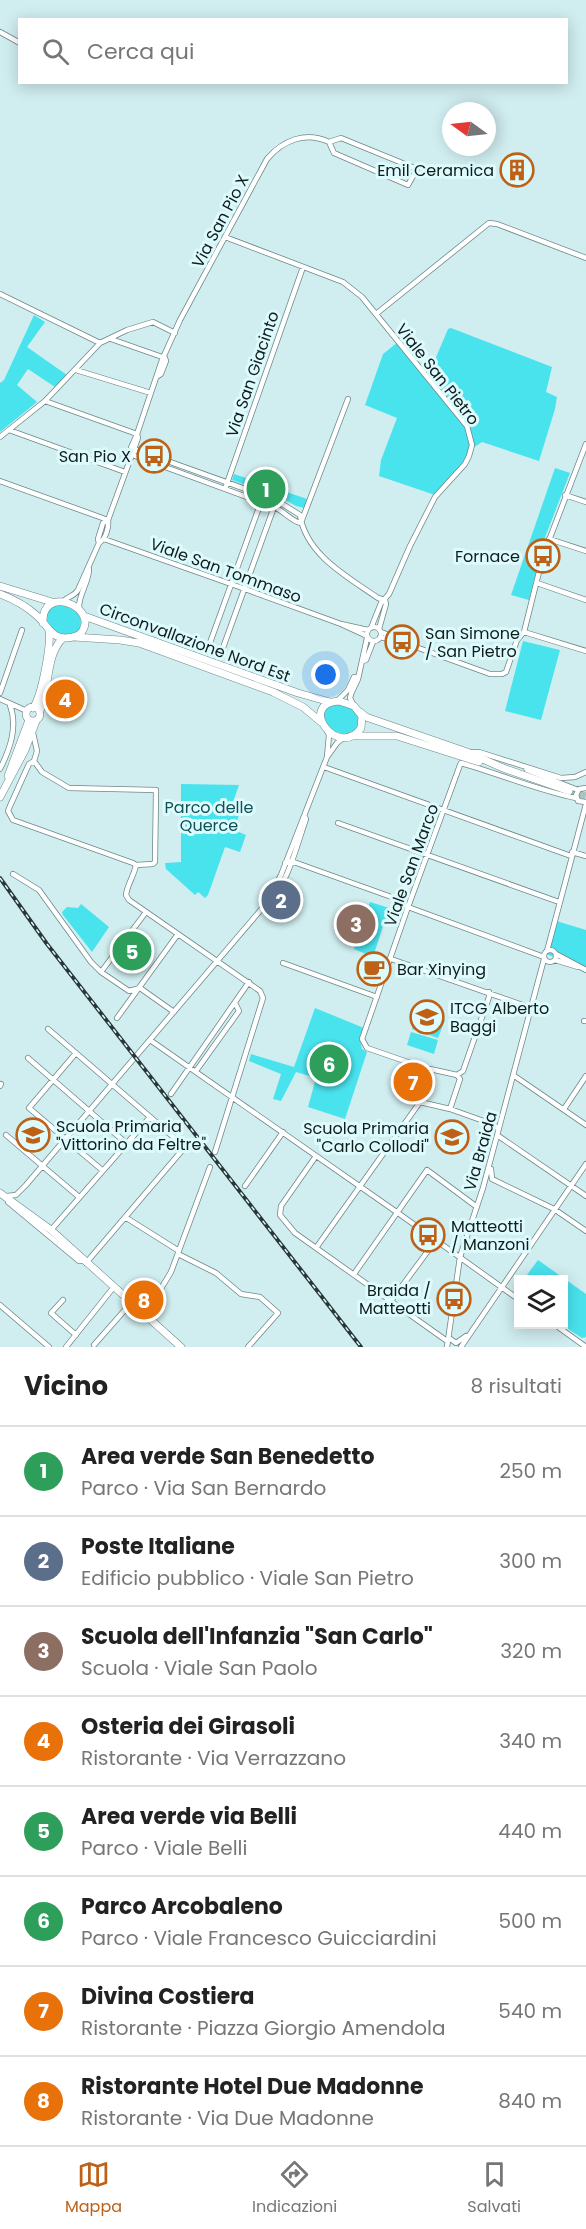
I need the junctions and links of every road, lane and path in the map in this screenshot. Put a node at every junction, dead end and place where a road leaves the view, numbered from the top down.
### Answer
1 (0, 32) edge
2 (18, 42) edge
3 (329, 142) junction
4 (225, 237) junction
5 (586, 258) edge
6 (303, 267) junction
7 (0, 294) edge
8 (376, 314) junction
9 (175, 333) junction
10 (110, 338) junction
11 (100, 343) junction
12 (165, 358) junction
13 (76, 370) junction
14 (151, 393) junction
15 (348, 399) dead end
16 (45, 401) junction
17 (9, 430) junction
18 (137, 434) junction
19 (0, 437) edge
20 (586, 444) edge
21 (584, 452) edge
22 (132, 453) junction
23 (125, 472) junction
24 (0, 481) edge
25 (226, 486) junction
26 (565, 495) junction
27 (261, 502) junction
28 (586, 502) edge
29 (274, 507) junction
30 (108, 520) junction
31 (301, 523) junction
32 (104, 539) junction
33 (549, 539) junction
34 (99, 543) junction
35 (586, 551) edge
36 (89, 569) junction
37 (537, 583) junction
38 (232, 584) junction
39 (0, 586) edge
40 (244, 589) junction
41 (0, 594) edge
42 (385, 600) junction
43 (586, 600) edge
44 (63, 602) junction
45 (55, 603) junction
46 (79, 609) junction
47 (84, 616) junction
48 (43, 623) junction
49 (22, 630) dead end
50 (48, 632) junction
51 (524, 632) junction
52 (368, 633) junction
53 (380, 633) junction
54 (74, 637) junction
55 (63, 638) junction
56 (373, 642) junction
57 (207, 651) dead end
58 (586, 651) edge
59 (220, 656) dead end
60 (363, 661) junction
61 (357, 676) junction
62 (0, 693) edge
63 (0, 699) edge
64 (333, 702) junction
65 (10, 705) junction
66 (354, 706) junction
67 (33, 710) junction
68 (360, 712) junction
69 (32, 720) junction
70 (321, 722) junction
71 (327, 731) junction
72 (33, 733) junction
73 (348, 737) junction
74 (25, 750) junction
75 (327, 757) junction
76 (35, 758) junction
77 (465, 758) junction
78 (324, 767) junction
79 (526, 768) junction
80 (0, 769) edge
81 (586, 772) edge
82 (586, 780) edge
83 (8, 782) junction
84 (579, 789) edge
85 (0, 797) edge
86 (582, 802) edge
87 (443, 810) junction
88 (584, 815) edge
89 (305, 817) junction
90 (338, 823) dead end
91 (572, 854) junction
92 (427, 855) junction
93 (586, 856) edge
94 (288, 862) junction
95 (136, 865) junction
96 (13, 874) dead end
97 (559, 902) junction
98 (408, 907) junction
99 (146, 912) junction
100 (178, 934) junction
101 (549, 956) junction
102 (391, 958) junction
103 (218, 961) junction
104 (284, 963) dead end
105 (586, 970) edge
106 (101, 972) junction
107 (249, 982) junction
108 (140, 988) junction
109 (489, 992) junction
110 (377, 997) junction
111 (235, 1003) junction
112 (531, 1008) junction
113 (174, 1012) junction
114 (117, 1018) dead end
115 (48, 1029) dead end
116 (150, 1040) junction
117 (76, 1053) junction
118 (28, 1058) dead end
119 (190, 1067) junction
120 (196, 1071) junction
121 (427, 1072) junction
122 (457, 1075) junction
123 (513, 1075) junction
124 (586, 1076) edge
125 (53, 1081) junction
126 (112, 1084) junction
127 (171, 1094) dead end
128 (231, 1096) junction
129 (420, 1101) junction
130 (450, 1109) junction
131 (564, 1109) junction
132 (89, 1112) junction
133 (150, 1117) junction
134 (586, 1125) edge
135 (283, 1132) junction
136 (498, 1132) junction
137 (6, 1135) dead end
138 (66, 1139) junction
139 (126, 1143) junction
140 (214, 1152) dead end
141 (316, 1156) junction
142 (490, 1164) junction
143 (586, 1164) edge
144 (42, 1166) junction
145 (210, 1167) dead end
146 (102, 1170) junction
147 (492, 1179) junction
148 (570, 1185) junction
149 (245, 1186) dead end
150 (359, 1187) junction
151 (481, 1194) junction
152 (3, 1195) edge
153 (586, 1196) edge
154 (79, 1197) junction
155 (477, 1207) junction
156 (554, 1209) junction
157 (398, 1213) junction
158 (25, 1216) junction
159 (125, 1217) junction
160 (51, 1230) junction
161 (586, 1231) edge
162 (436, 1240) junction
163 (316, 1248) junction
164 (178, 1253) junction
165 (460, 1257) junction
166 (84, 1262) junction
167 (354, 1274) junction
168 (500, 1287) junction
169 (113, 1288) junction
170 (514, 1296) edge
171 (63, 1300) dead end
172 (391, 1301) junction
173 (130, 1303) junction
174 (0, 1305) edge
175 (145, 1315) junction
176 (561, 1329) edge
177 (76, 1335) junction
178 (466, 1336) junction
179 (173, 1341) junction
180 (448, 1342) edge
181 (94, 1346) dead end
182 (585, 1346) edge
183 (49, 1347) edge
184 (66, 1347) edge
185 (168, 1347) edge
186 (181, 1347) edge
187 (249, 1347) edge
188 (461, 1347) edge

1 - 2 street
3 - 3 street, Via San Pio X
3 - 4 street, Via San Pio X
4 - 6 street, Viale San Pietro
4 - 9 street, Via San Pio X
5 - 8 street
6 - 8 street, Viale San Pietro
6 - 25 street, Via San Giacinto
7 - 11 street
8 - 42 street, Viale San Pietro
9 - 10 street
9 - 12 street, Via San Pio X
10 - 11 street
10 - 12 street
11 - 13 street
12 - 14 street, Via San Pio X
13 - 14 street
13 - 16 street
14 - 18 street, Via San Pio X
15 - 31 street
16 - 17 street
16 - 18 street
17 - 19 street
17 - 23 street
18 - 22 street, Via San Pio X
20 - 21 street
21 - 26 street, Viale San Tommaso
22 - 23 street, Via San Pio X
22 - 25 street
23 - 30 street, Via San Pio X
24 - 30 street
25 - 27 street
25 - 31 street
26 - 28 street
26 - 33 street, Viale San Tommaso
27 - 29 street
27 - 38 street
29 - 31 street
29 - 40 street
30 - 32 street, Via San Pio X
30 - 34 street, Via San Pio X
31 - 42 street
32 - 34 street
32 - 38 street, Viale San Tommaso
33 - 35 street
33 - 37 street, Viale San Tommaso
34 - 36 street, Via San Pio X
36 - 44 street, Via San Pio X
36 - 46 street, Via San Pio X
37 - 43 street
37 - 51 street, Viale San Tommaso
38 - 40 street, Viale San Tommaso
38 - 57 street
39 - 45 main road
40 - 52 street, Viale San Tommaso
40 - 59 street
41 - 48 main road
42 - 52 street, Viale San Pietro
42 - 53 street, Viale San Pietro
44 - 45 main road
44 - 46 main road, Circonvallazione Nord Est
45 - 48 main road
46 - 47 main road, Circonvallazione Nord Est
47 - 54 main road, Circonvallazione Nord Est
47 - 64 main road, Circonvallazione Nord Est
48 - 50 main road
49 - 62 street
50 - 55 main road, Circonvallazione Nord Est
50 - 67 main road
51 - 53 street, Viale San Tommaso
51 - 58 street
52 - 53 street, Viale San Tommaso
52 - 56 street
52 - 60 street, Viale San Pietro
53 - 56 street
54 - 55 main road, Circonvallazione Nord Est
54 - 70 main road, Circonvallazione Nord Est
55 - 67 main road
56 - 60 street, Viale San Pietro
60 - 61 street, Viale San Pietro
61 - 64 street, Viale San Pietro
61 - 66 street, Viale San Pietro
63 - 65 street
64 - 66 main road
64 - 70 main road
65 - 67 street
65 - 80 street
66 - 68 main road
67 - 69 main road
67 - 69 main road
68 - 73 main road
68 - 77 main road
69 - 72 main road
69 - 83 main road
70 - 71 main road
71 - 73 main road
71 - 75 street
72 - 74 main road
72 - 76 street
73 - 75 street
73 - 77 main road
74 - 76 street
74 - 83 main road
75 - 78 street
76 - 95 street
76 - 95 street
77 - 79 street
77 - 84 main road
77 - 86 street
77 - 87 street, Viale San Marco
78 - 87 street
78 - 89 street
79 - 81 street
79 - 84 street
82 - 84 street, Via Braida
83 - 85 main road
84 - 86 street, Via Braida
86 - 88 street, Via Braida
87 - 91 street
87 - 92 street, Viale San Marco
88 - 91 street, Via Braida
89 - 94 street
89 - 94 street
90 - 92 street
91 - 93 street
91 - 97 street, Via Braida
92 - 97 street
92 - 98 street, Viale San Marco
94 - 98 street
94 - 103 street
95 - 99 street
96 - 106 street
97 - 101 street, Via Braida
98 - 101 street
98 - 102 street, Viale San Marco
99 - 100 street
99 - 106 street
100 - 103 street
100 - 108 street
101 - 105 street
101 - 112 street, Via Braida
102 - 109 street
102 - 110 street, Viale San Marco
103 - 107 street
103 - 113 street
104 - 110 street
106 - 108 street
107 - 111 street
107 - 128 street
108 - 113 street
108 - 114 street
109 - 112 street
109 - 122 street
110 - 121 street, Viale San Marco
111 - 119 street
111 - 120 street
112 - 123 street, Via Braida
113 - 116 street
115 - 117 street
116 - 119 street
116 - 126 street
117 - 125 street
117 - 126 street
118 - 125 street
119 - 120 street
119 - 127 street
120 - 128 street
121 - 122 street
121 - 129 street
122 - 130 street
123 - 131 street
123 - 136 street, Via Braida
124 - 131 street
125 - 132 street
125 - 138 street
126 - 132 street
126 - 133 street
128 - 135 street
128 - 140 street
129 - 130 street
129 - 150 street
130 - 136 street
131 - 134 street
132 - 138 street
132 - 139 street
133 - 139 street
133 - 159 street
135 - 141 street
135 - 149 street
136 - 142 street, Via Braida
136 - 148 street
137 - 144 street
138 - 144 street
138 - 146 street
139 - 146 street
141 - 150 street
141 - 163 street
142 - 147 street
142 - 151 street, Via Braida
143 - 148 street
144 - 152 street
144 - 154 street
145 - 164 street
146 - 154 street
147 - 151 street
147 - 156 street
148 - 153 street
148 - 156 street
150 - 157 street
150 - 163 street
151 - 155 street, Via Braida
152 - 158 street
152 - 160 main road
154 - 160 street
155 - 157 street
155 - 165 street, Via Braida
156 - 161 street
156 - 168 street
157 - 162 street
157 - 167 street
158 - 160 street
158 - 166 street
159 - 164 street
159 - 166 street
160 - 166 main road
162 - 165 street
162 - 172 street
163 - 167 street
164 - 175 street
164 - 187 street
165 - 168 street
165 - 180 street, Via Braida
166 - 169 main road
167 - 172 street
168 - 170 street
168 - 178 street
169 - 173 main road
169 - 177 street
171 - 177 street
172 - 180 street
173 - 175 main road
173 - 181 street
174 - 183 street
175 - 179 main road
176 - 182 street
177 - 184 street
178 - 180 street
178 - 188 street
179 - 185 street
179 - 186 main road

